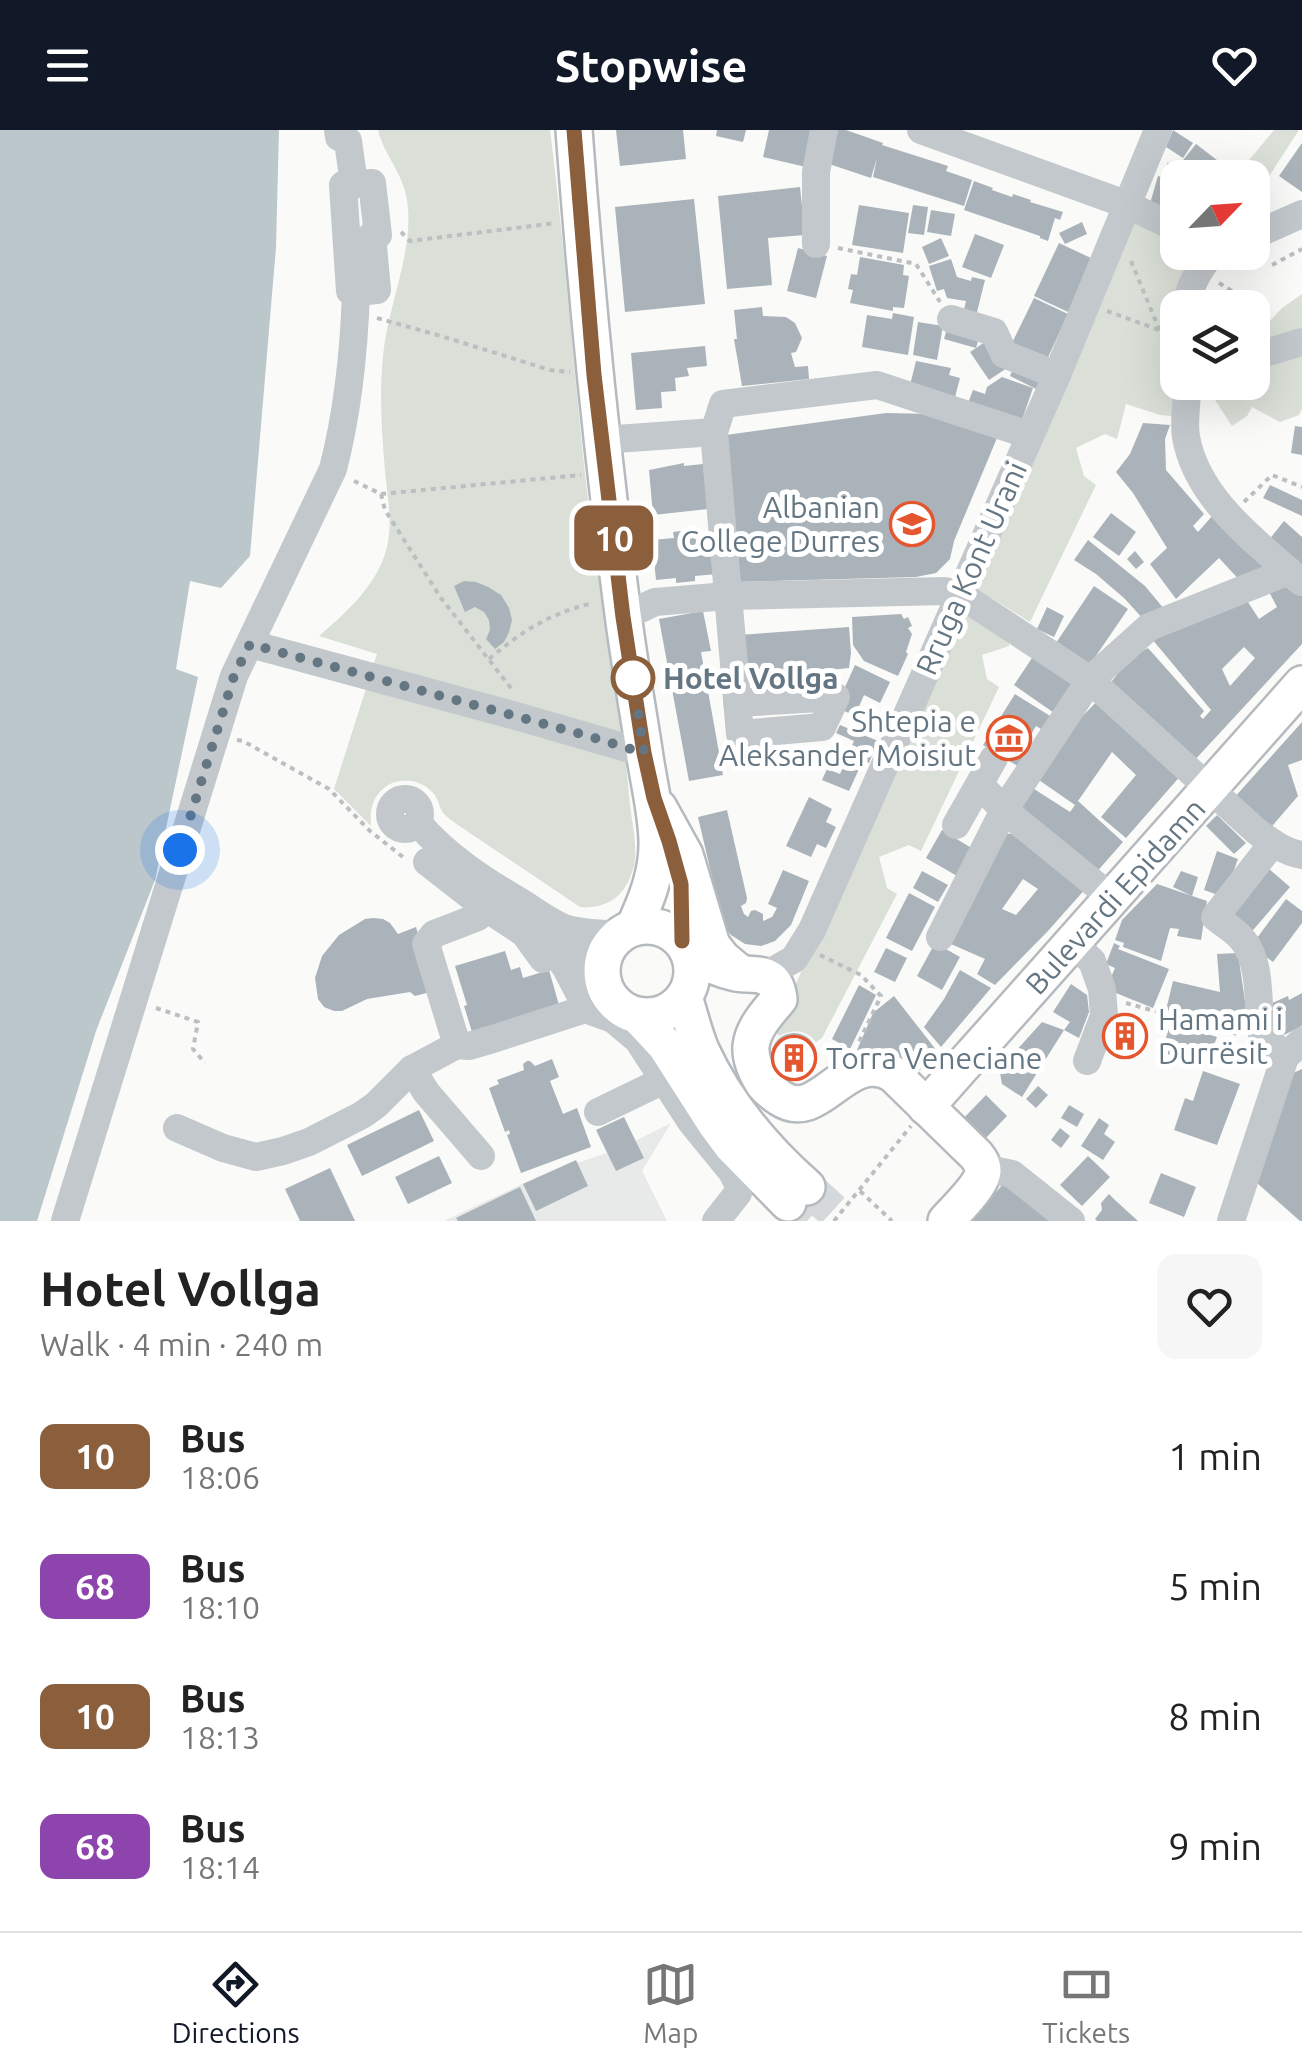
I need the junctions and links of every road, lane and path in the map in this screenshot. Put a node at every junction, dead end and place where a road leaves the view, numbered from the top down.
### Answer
1 (338, 130) edge
2 (574, 130) edge
3 (824, 130) edge
4 (921, 130) edge
5 (1158, 130) edge
6 (354, 184) junction
7 (1302, 214) edge
8 (1123, 217) junction
9 (581, 223) junction
10 (1160, 225) edge
11 (1270, 228) edge
12 (374, 235) junction
13 (816, 244) joint
14 (1302, 249) edge
15 (1272, 265) dead end
16 (355, 302) junction
17 (1086, 304) junction
18 (951, 319) joint
19 (1158, 330) junction
20 (1160, 334) edge
21 (1302, 342) edge
22 (1270, 352) edge
23 (594, 375) junction
24 (1057, 375) junction
25 (1187, 400) edge
26 (714, 432) junction
27 (1029, 436) junction
28 (604, 456) junction
29 (332, 469) junction
30 (1302, 487) edge
31 (382, 494) junction
32 (1230, 516) junction
33 (1296, 577) edge
34 (961, 595) junction
35 (728, 596) junction
36 (622, 608) junction
37 (250, 644) junction
38 (489, 659) junction
39 (1090, 680) junction
40 (1302, 684) edge
41 (737, 702) dead end
42 (516, 716) junction
43 (215, 738) junction
44 (644, 753) junction
45 (994, 758) dead end
46 (980, 785) junction
47 (1211, 788) junction
48 (654, 798) junction
49 (1004, 810) junction
50 (418, 824) dead end
51 (956, 826) dead end
52 (1273, 843) junction
53 (1302, 855) edge
54 (427, 862) joint
55 (1112, 898) junction
56 (493, 899) junction
57 (540, 915) junction
58 (626, 931) junction
59 (940, 937) dead end
60 (809, 940) junction
61 (1072, 943) junction
62 (686, 948) junction
63 (566, 968) junction
64 (762, 983) junction
65 (1102, 996) junction
66 (684, 998) junction
67 (134, 1000) junction
68 (611, 1002) junction
69 (457, 1045) junction
70 (1285, 1046) edge
71 (1087, 1060) dead end
72 (205, 1063) dead end
73 (412, 1068) junction
74 (864, 1070) junction
75 (664, 1080) junction
76 (926, 1106) junction
77 (598, 1112) dead end
78 (177, 1128) dead end
79 (481, 1156) dead end
80 (983, 1168) junction
81 (860, 1191) junction
82 (65, 1221) edge
83 (716, 1221) edge
84 (834, 1221) edge
85 (892, 1221) edge
86 (946, 1221) edge
87 (1070, 1221) edge
88 (1231, 1221) edge

1 - 6 street
2 - 9 main road
3 - 13 street
4 - 8 street
5 - 8 street, Rruga Kont Urani
6 - 12 street
6 - 16 street
7 - 11 street
8 - 10 street
8 - 17 street, Rruga Kont Urani
8 - 19 path
9 - 12 path
9 - 23 main road
12 - 16 street
13 - 18 path
14 - 15 path
16 - 23 path
16 - 29 street
17 - 19 path
17 - 24 street, Rruga Kont Urani
18 - 24 street
19 - 20 path
21 - 22 street
23 - 28 main road
24 - 27 street, Rruga Kont Urani
25 - 32 street
26 - 27 street
26 - 28 street
26 - 35 street
27 - 34 street, Rruga Kont Urani
28 - 31 path
28 - 36 main road
29 - 31 path
29 - 37 street
30 - 32 path
31 - 38 path
32 - 33 street
33 - 39 street
34 - 35 street
34 - 39 street
34 - 60 street, Rruga Kont Urani
35 - 36 street
35 - 41 street
36 - 38 path
36 - 44 main road
37 - 42 street
37 - 43 street
38 - 42 path
39 - 47 street
39 - 49 street
40 - 47 main road, Bulevardi Epidamn
42 - 44 street
43 - 54 path
43 - 67 street
44 - 48 main road
45 - 46 street
46 - 49 street
46 - 51 street
47 - 52 street
47 - 55 main road, Bulevardi Epidamn
48 - 58 main road
48 - 62 main road
48 - 64 main road
49 - 55 street
49 - 59 street
50 - 56 street
52 - 53 street
52 - 70 street
54 - 56 street
55 - 61 main road, Bulevardi Epidamn
56 - 57 street
56 - 63 street
56 - 69 street
57 - 58 street
57 - 63 street
57 - 68 street
58 - 62 main road
58 - 68 main road
60 - 64 street, Rruga Kont Urani
60 - 74 path
61 - 65 street
61 - 76 main road, Bulevardi Epidamn
62 - 64 main road
62 - 66 main road
63 - 68 street
64 - 74 main road, Rruga Kont Urani
65 - 70 path
65 - 71 street
66 - 68 main road
66 - 68 main road
67 - 72 path
67 - 82 street
68 - 69 street
68 - 75 street
69 - 73 street
70 - 88 street
73 - 78 street
73 - 79 street
74 - 76 main road
75 - 77 street
75 - 83 street
76 - 80 main road
76 - 81 path
80 - 86 main road
80 - 87 street
81 - 84 path
81 - 85 path

